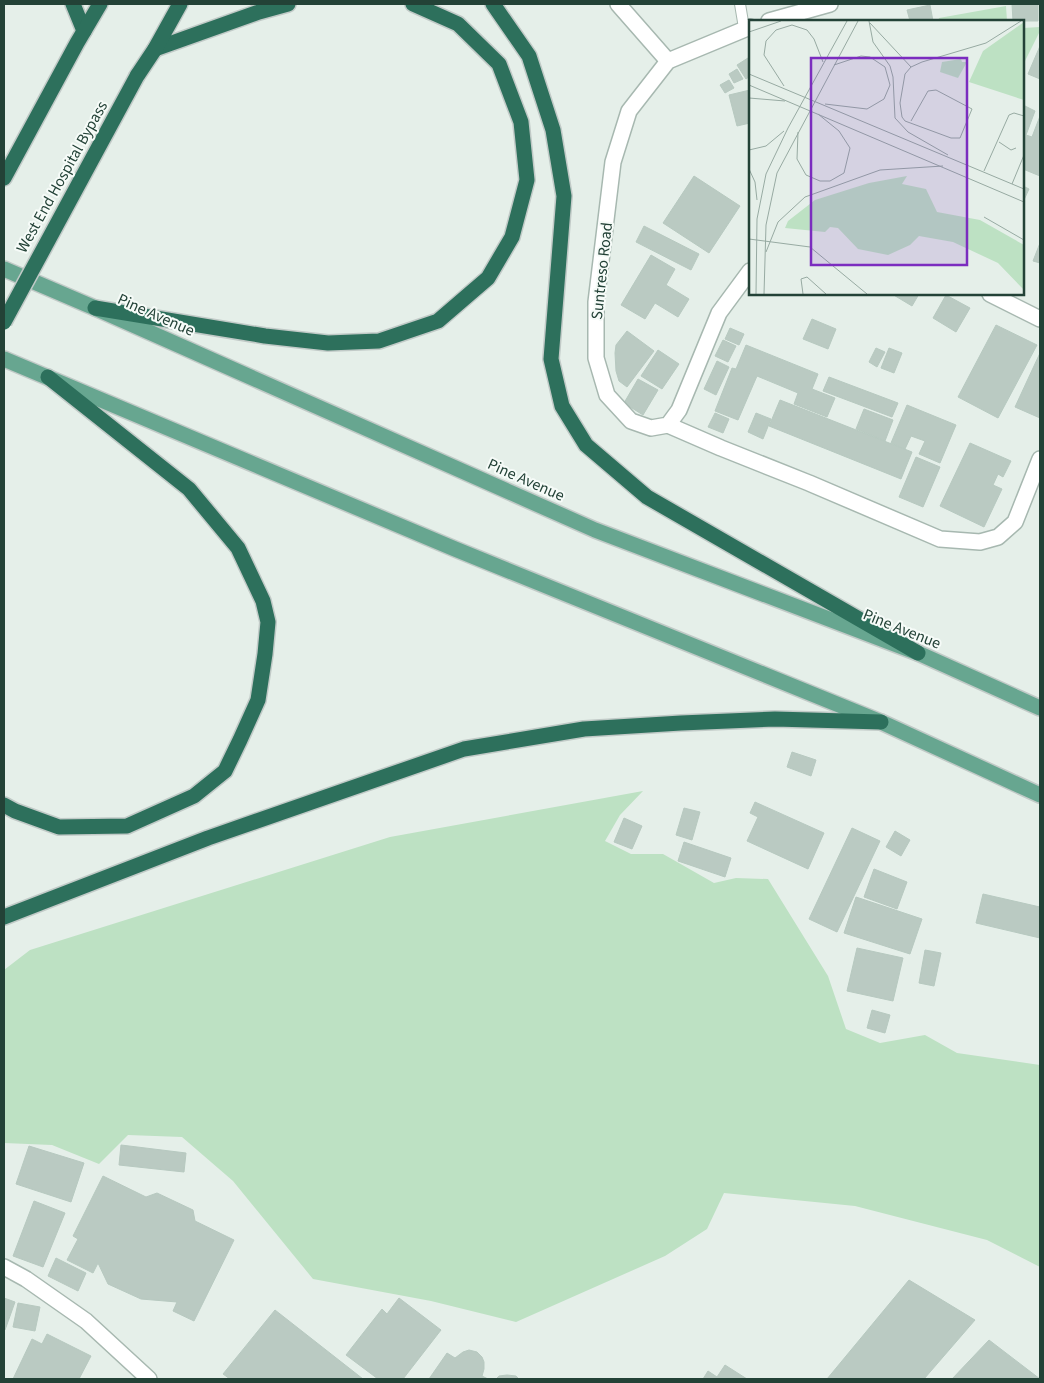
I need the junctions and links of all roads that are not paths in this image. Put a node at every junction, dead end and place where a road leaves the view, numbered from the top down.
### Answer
1 (73, 4) edge
2 (100, 4) edge
3 (180, 4) edge
4 (288, 4) edge
5 (413, 4) edge
6 (493, 4) edge
7 (618, 4) edge
8 (740, 4) edge
9 (830, 4) edge
10 (773, 20) edge
11 (747, 28) edge
12 (80, 37) junction
13 (155, 49) junction
14 (668, 60) junction
15 (4, 178) edge
16 (4, 269) edge
17 (749, 272) edge
18 (992, 295) edge
19 (96, 308) junction
20 (1040, 319) edge
21 (4, 322) edge
22 (4, 359) edge
23 (48, 377) junction
24 (668, 425) junction
25 (1040, 458) edge
26 (918, 653) junction
27 (1040, 708) edge
28 (881, 722) junction
29 (1040, 795) edge
30 (4, 805) edge
31 (4, 917) edge
32 (4, 1267) edge
33 (149, 1379) edge

1 - 12 highway
2 - 12 highway
3 - 13 highway, West End Hospital Bypass
4 - 13 highway
5 - 19 highway
6 - 26 highway
7 - 14 street
8 - 11 lane
9 - 10 street
11 - 14 street
12 - 15 highway
13 - 21 highway, West End Hospital Bypass, bridge
14 - 24 street, Suntreso Road
16 - 19 main road, Pine Avenue
17 - 24 street
18 - 20 street
19 - 26 main road, Pine Avenue
22 - 23 main road
23 - 28 main road
23 - 30 highway
24 - 25 street
26 - 27 main road, Pine Avenue
28 - 29 main road
28 - 31 highway
32 - 33 street

